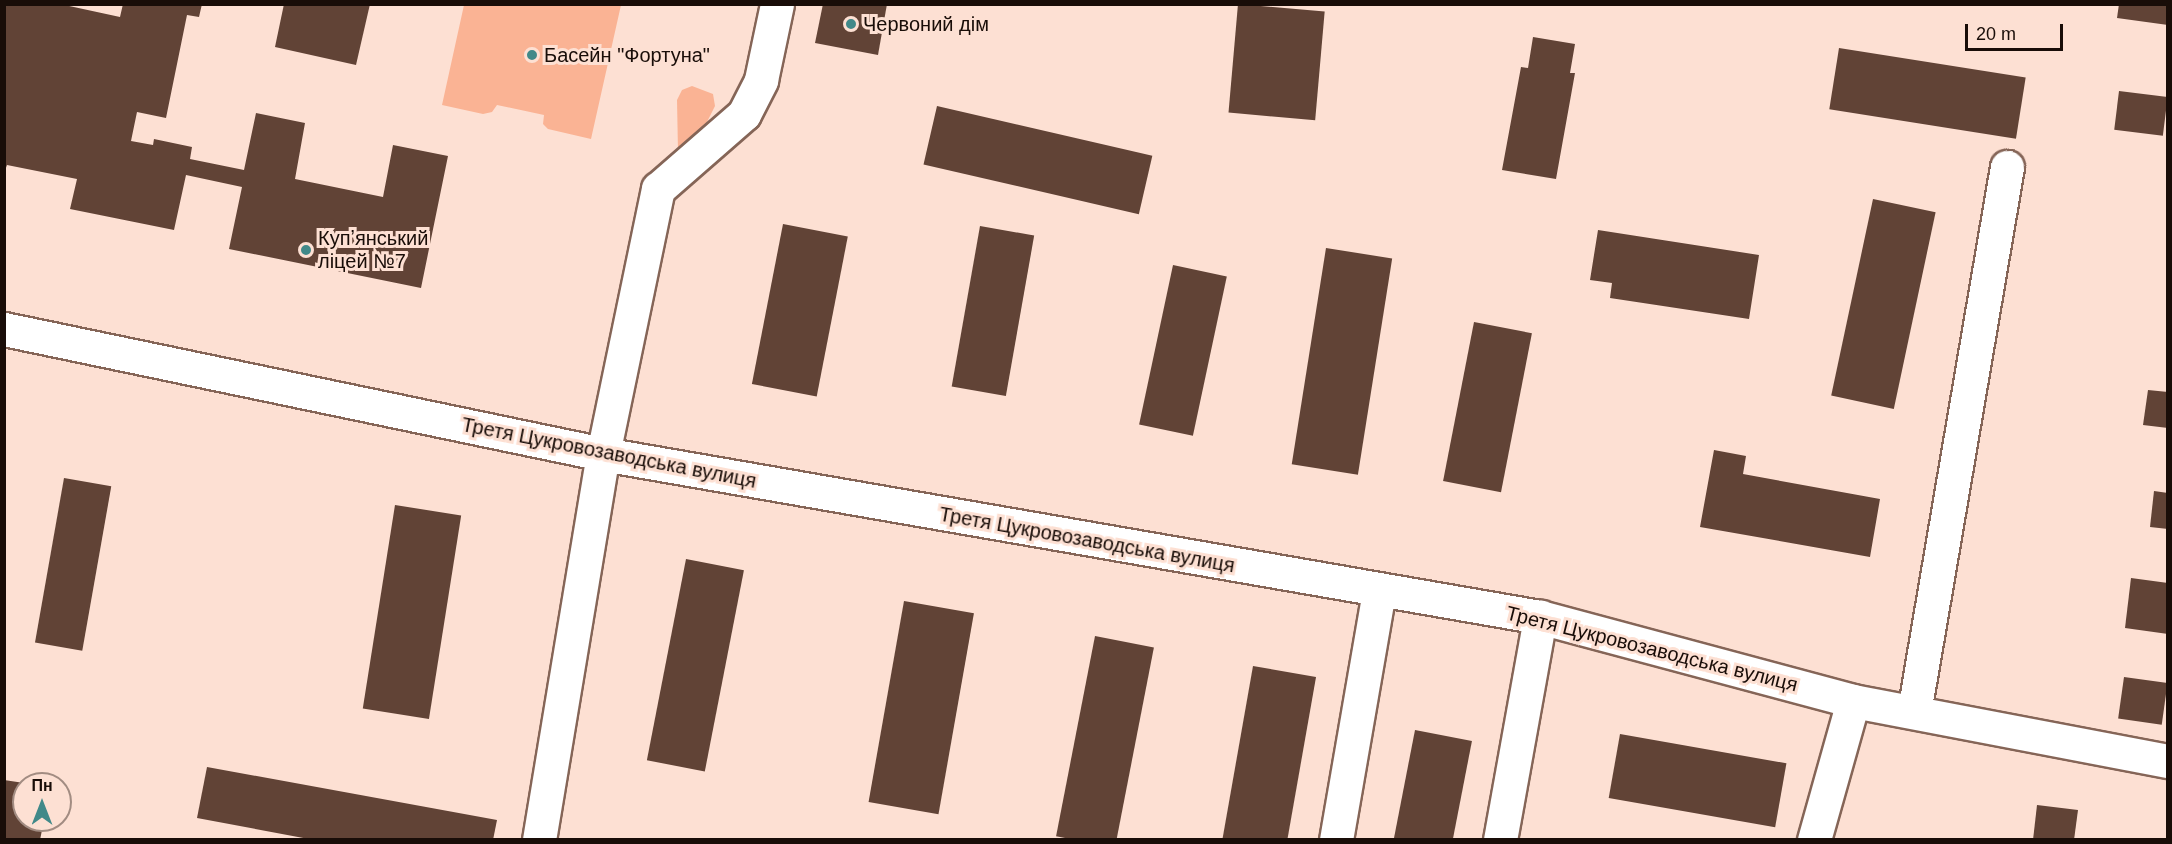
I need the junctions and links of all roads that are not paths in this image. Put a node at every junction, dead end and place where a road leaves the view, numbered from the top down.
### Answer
1 (777, 4) edge
2 (2007, 167) dead end
3 (4, 329) edge
4 (603, 454) junction
5 (1379, 590) junction
6 (1540, 617) junction
7 (1853, 701) junction
8 (1914, 712) junction
9 (2168, 761) edge
10 (539, 840) edge
11 (1336, 840) edge
12 (1500, 840) edge
13 (1814, 840) edge

1 - 4 street
2 - 8 street
3 - 4 street, Третя Цукровозаводська вулиця
4 - 5 street, Третя Цукровозаводська вулиця
4 - 10 street
5 - 6 street, Третя Цукровозаводська вулиця
5 - 11 street
6 - 7 street, Третя Цукровозаводська вулиця
6 - 12 street
7 - 8 street, Третя Цукровозаводська вулиця
7 - 13 street
8 - 9 street, Третя Цукровозаводська вулиця

